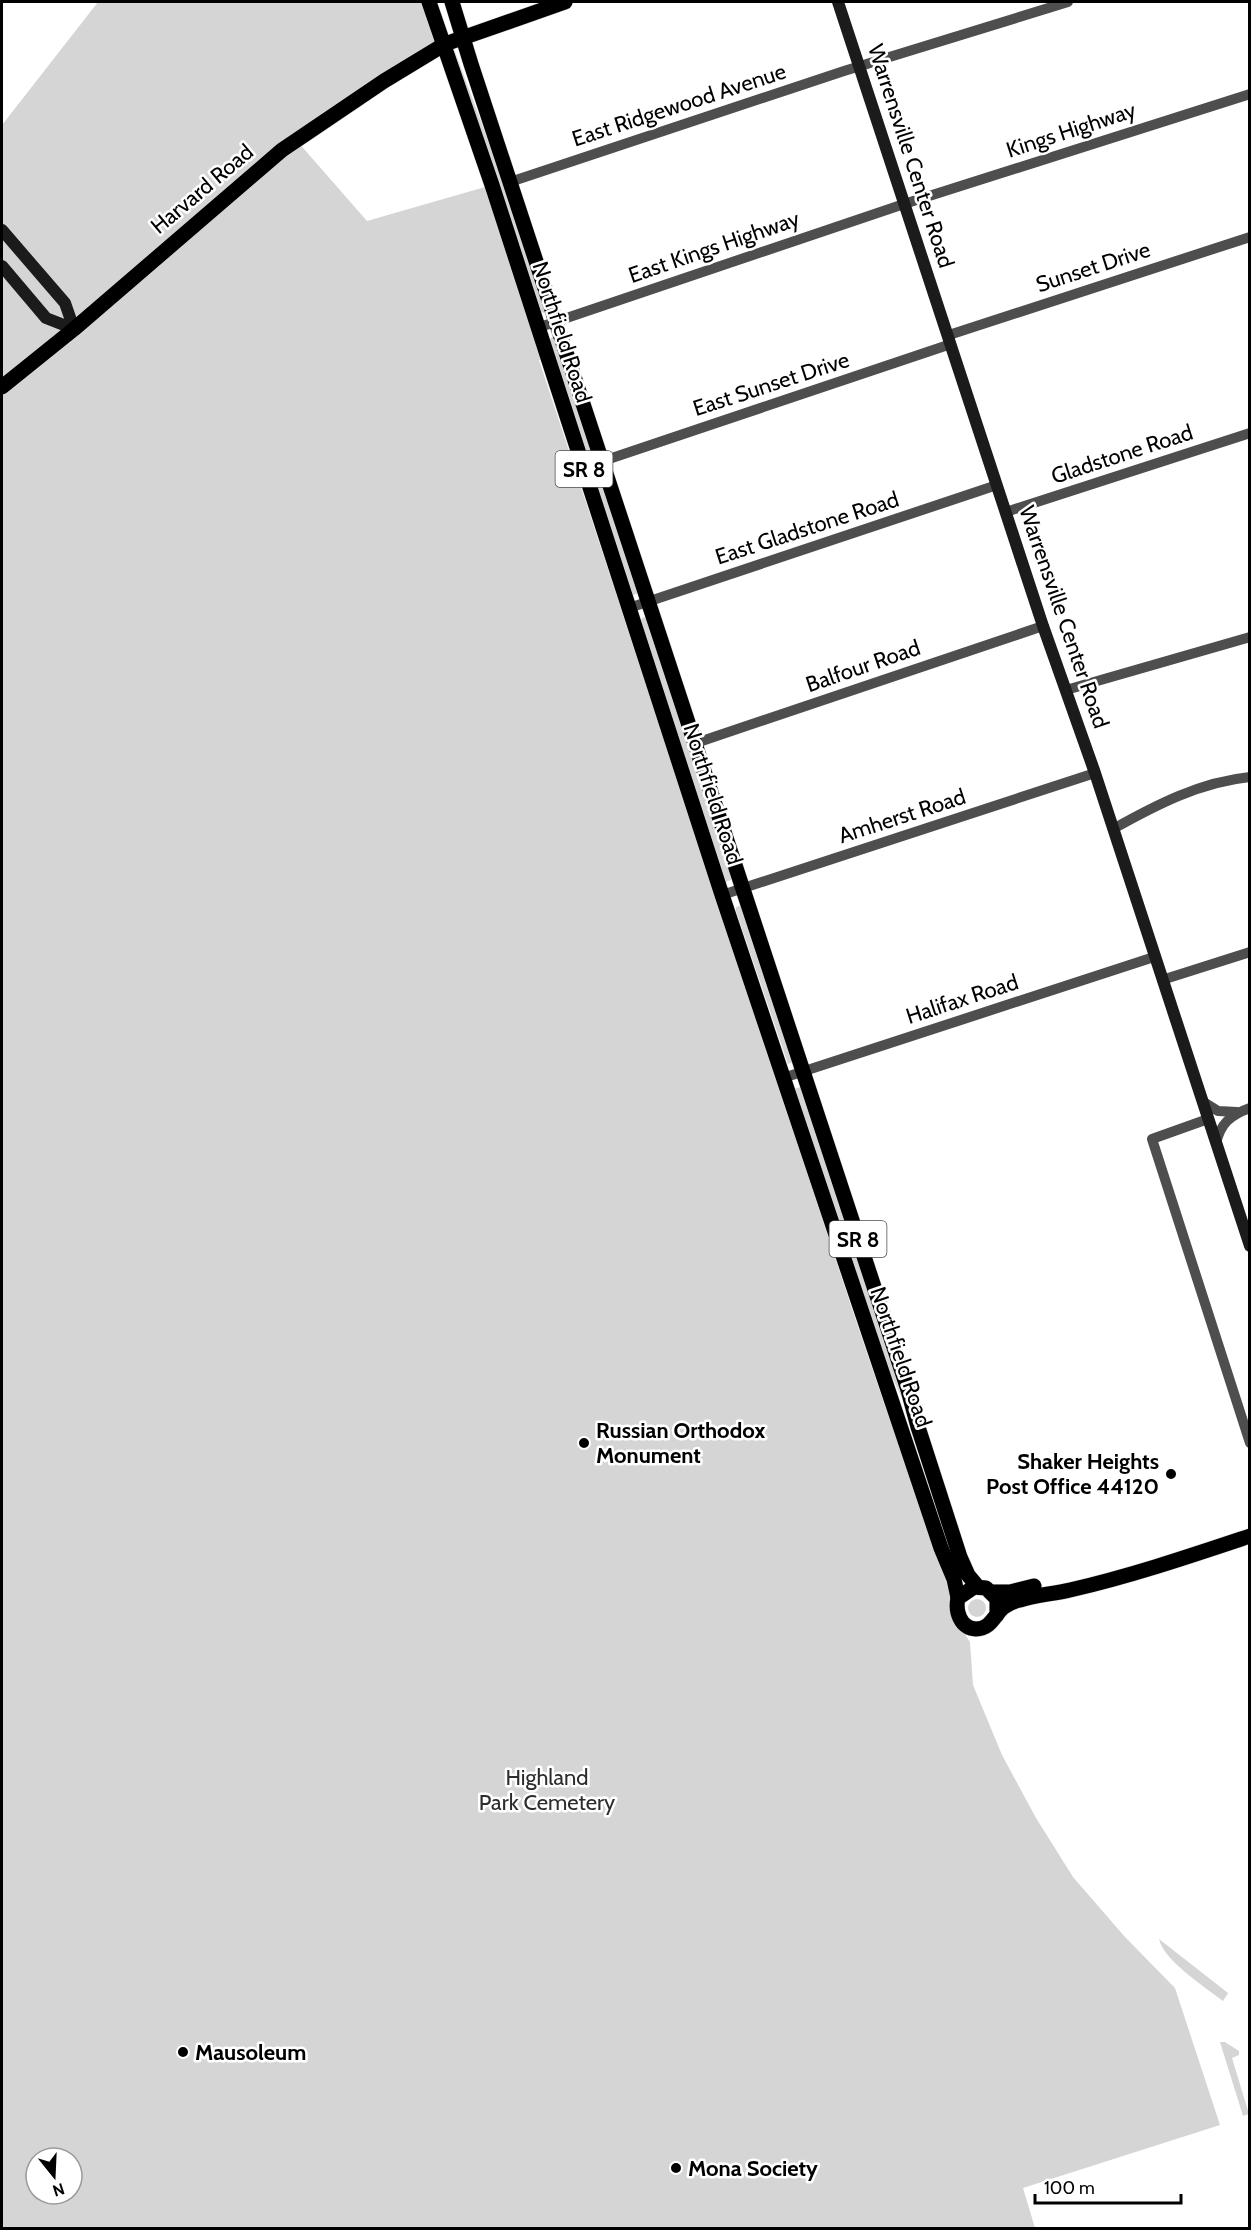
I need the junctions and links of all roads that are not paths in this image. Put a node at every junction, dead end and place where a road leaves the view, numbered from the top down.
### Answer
1 (429, 2) edge
2 (452, 2) edge
3 (565, 2) edge
4 (838, 2) edge
5 (1068, 2) edge
6 (463, 36) junction
7 (445, 44) junction
8 (860, 67) junction
9 (1250, 94) edge
10 (510, 182) junction
11 (904, 204) junction
12 (2, 230) edge
13 (1250, 237) edge
14 (2, 266) edge
15 (556, 321) junction
16 (537, 328) junction
17 (74, 329) junction
18 (950, 340) junction
19 (2, 387) edge
20 (1250, 433) edge
21 (603, 461) junction
22 (997, 485) junction
23 (1006, 512) junction
24 (649, 602) junction
25 (629, 608) junction
26 (1043, 626) junction
27 (1250, 637) edge
28 (1066, 690) junction
29 (696, 743) junction
30 (1095, 773) junction
31 (1250, 777) edge
32 (1113, 830) junction
33 (743, 888) junction
34 (722, 895) junction
35 (1250, 952) edge
36 (1154, 957) junction
37 (1162, 980) junction
38 (803, 1071) junction
39 (783, 1078) junction
40 (1202, 1101) junction
41 (1250, 1108) edge
42 (1237, 1112) junction
43 (1208, 1119) junction
44 (1216, 1144) junction
45 (1250, 1246) edge
46 (1249, 1440) edge
47 (1250, 1536) edge
48 (1114, 1577) junction
49 (984, 1589) junction
50 (958, 1598) junction
51 (997, 1615) junction

1 - 7 main road, Northfield Road / SR 8
2 - 6 main road, Northfield Road / SR 8
3 - 6 main road, Harvard Road
4 - 8 main road, Warrensville Center Road
5 - 8 street, East Ridgewood Avenue
6 - 7 main road, Harvard Road
6 - 10 main road, Northfield Road / SR 8
7 - 16 main road, Northfield Road / SR 8
7 - 17 main road, Harvard Road
8 - 10 street, East Ridgewood Avenue
8 - 11 main road, Warrensville Center Road
9 - 11 street, Kings Highway
10 - 15 main road, Northfield Road / SR 8
11 - 15 street, East Kings Highway
11 - 18 main road, Warrensville Center Road
12 - 17 main road
13 - 18 street, Sunset Drive
14 - 17 main road
15 - 16 street, East Kings Highway
15 - 21 main road, Northfield Road / SR 8
16 - 25 main road, Northfield Road / SR 8
17 - 19 main road, Harvard Road
18 - 21 street, East Sunset Drive
18 - 22 main road, Warrensville Center Road
20 - 23 street, Gladstone Road
21 - 24 main road, Northfield Road / SR 8
22 - 23 main road, Warrensville Center Road
22 - 24 street, East Gladstone Road
23 - 26 main road, Warrensville Center Road
24 - 25 street, East Gladstone Road
24 - 29 main road, Northfield Road / SR 8
25 - 34 main road, Northfield Road / SR 8
26 - 28 main road, Warrensville Center Road
26 - 29 street, Balfour Road
27 - 28 street
28 - 30 main road, Warrensville Center Road
29 - 33 main road, Northfield Road / SR 8
30 - 32 main road, Warrensville Center Road
30 - 33 street, Amherst Road
31 - 32 street
32 - 36 main road, Warrensville Center Road
33 - 34 street, Amherst Road
33 - 38 main road, Northfield Road / SR 8
34 - 39 main road, Northfield Road / SR 8
35 - 37 street
36 - 37 main road, Warrensville Center Road
36 - 38 street, Halifax Road
37 - 40 main road, Warrensville Center Road
38 - 39 street, Halifax Road
38 - 49 main road, Northfield Road / SR 8
39 - 50 main road, Northfield Road / SR 8
40 - 42 street
40 - 43 main road, Warrensville Center Road
41 - 42 street
42 - 44 street
43 - 44 main road, Warrensville Center Road
43 - 46 street
44 - 45 main road, Warrensville Center Road
47 - 48 main road, SR 8
48 - 49 main road, SR 8
48 - 51 main road, SR 8
49 - 50 main road
49 - 51 main road
50 - 51 main road, SR 8

